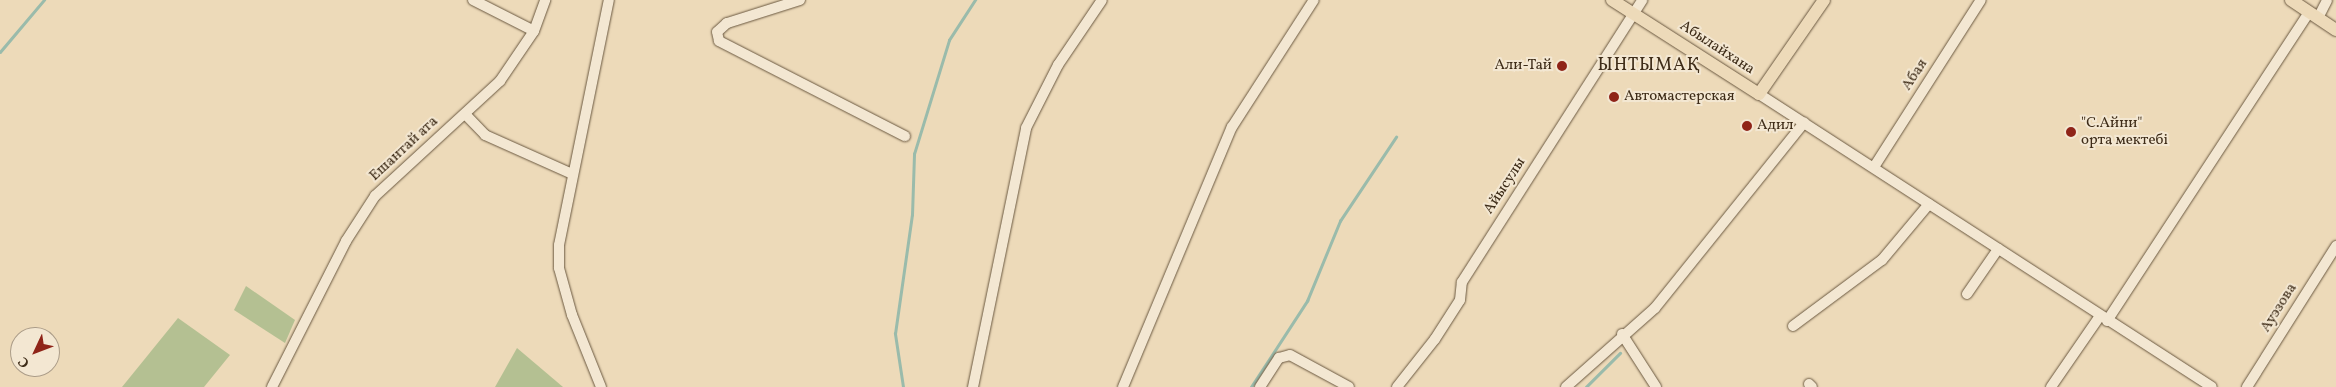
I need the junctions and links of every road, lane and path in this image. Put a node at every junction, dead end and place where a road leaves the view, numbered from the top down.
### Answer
1 (473, 0) edge
2 (545, 0) edge
3 (609, 0) edge
4 (800, 0) edge
5 (1102, 0) edge
6 (1314, 0) edge
7 (1612, 0) edge
8 (1642, 0) edge
9 (1824, 0) edge
10 (1982, 0) edge
11 (2291, 0) edge
12 (2327, 0) edge
13 (1633, 14) junction
14 (2314, 15) junction
15 (2336, 30) edge
16 (534, 32) junction
17 (1759, 94) junction
18 (465, 114) junction
19 (1804, 123) junction
20 (905, 136) dead end
21 (1874, 167) junction
22 (572, 174) junction
23 (1929, 204) junction
24 (2336, 246) edge
25 (1998, 249) junction
26 (1967, 294) dead end
27 (2103, 318) junction
28 (1793, 326) dead end
29 (1622, 334) junction
30 (272, 387) edge
31 (601, 387) edge
32 (973, 387) edge
33 (1123, 387) edge
34 (1260, 387) edge
35 (1349, 387) edge
36 (1397, 387) edge
37 (1566, 387) edge
38 (1656, 387) edge
39 (2051, 387) edge
40 (2212, 387) edge
41 (2247, 387) edge

1 - 16 street
2 - 16 street, Ешантай ата
3 - 22 street
4 - 20 street
5 - 32 street
6 - 33 street
7 - 13 main road, Абылайхана
8 - 13 street, Айысулы
9 - 17 main road, Абылайхана
10 - 21 street, Абая
11 - 14 main road
12 - 14 street
13 - 17 main road, Абылайхана
13 - 36 street, Айысулы
14 - 15 main road
14 - 27 street
16 - 18 street, Ешантай ата
17 - 19 street
18 - 22 street
18 - 30 street, Ешантай ата
19 - 21 street
19 - 29 street
21 - 23 street
22 - 31 street
23 - 25 street
23 - 28 street
24 - 41 street, Ауэзова
25 - 26 street
25 - 27 street
27 - 39 street
27 - 40 street
29 - 37 street
29 - 38 street
34 - 35 street

